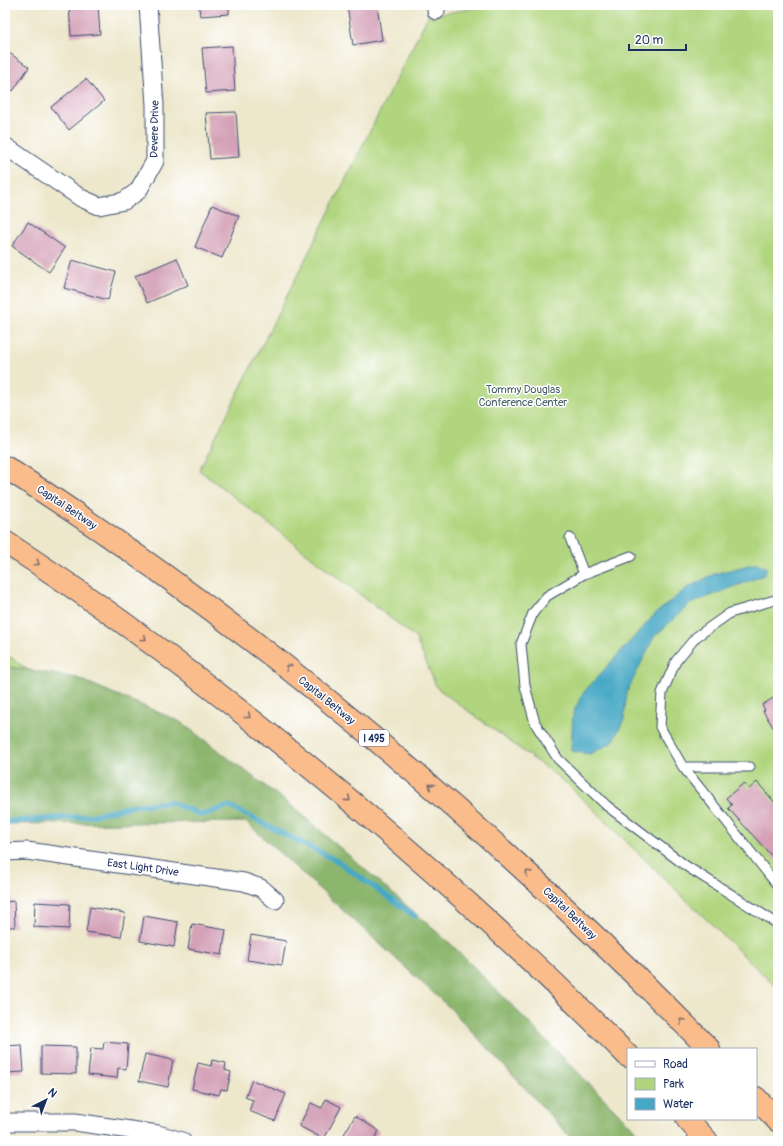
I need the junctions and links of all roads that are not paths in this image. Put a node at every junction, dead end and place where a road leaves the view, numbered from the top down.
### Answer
1 (148, 5) edge
2 (5, 146) edge
3 (5, 467) edge
4 (570, 538) dead end
5 (5, 542) edge
6 (631, 556) dead end
7 (584, 574) junction
8 (778, 598) edge
9 (683, 767) junction
10 (750, 767) dead end
11 (5, 852) edge
12 (778, 886) edge
13 (275, 900) dead end
14 (778, 924) edge
15 (708, 1048) edge
16 (627, 1055) edge
17 (757, 1099) edge
18 (688, 1120) edge
19 (778, 1121) edge
20 (5, 1122) edge
21 (182, 1141) edge
22 (706, 1141) edge

1 - 2 street, Devere Drive
15 -> 3 highway, Capital Beltway / I 495
4 - 7 lane
5 -> 16 highway
6 - 7 lane
7 - 14 lane
8 - 9 lane
9 - 10 lane
9 - 12 lane
11 - 13 street, East Light Drive
17 - 19 highway
18 - 22 highway
20 - 21 street

